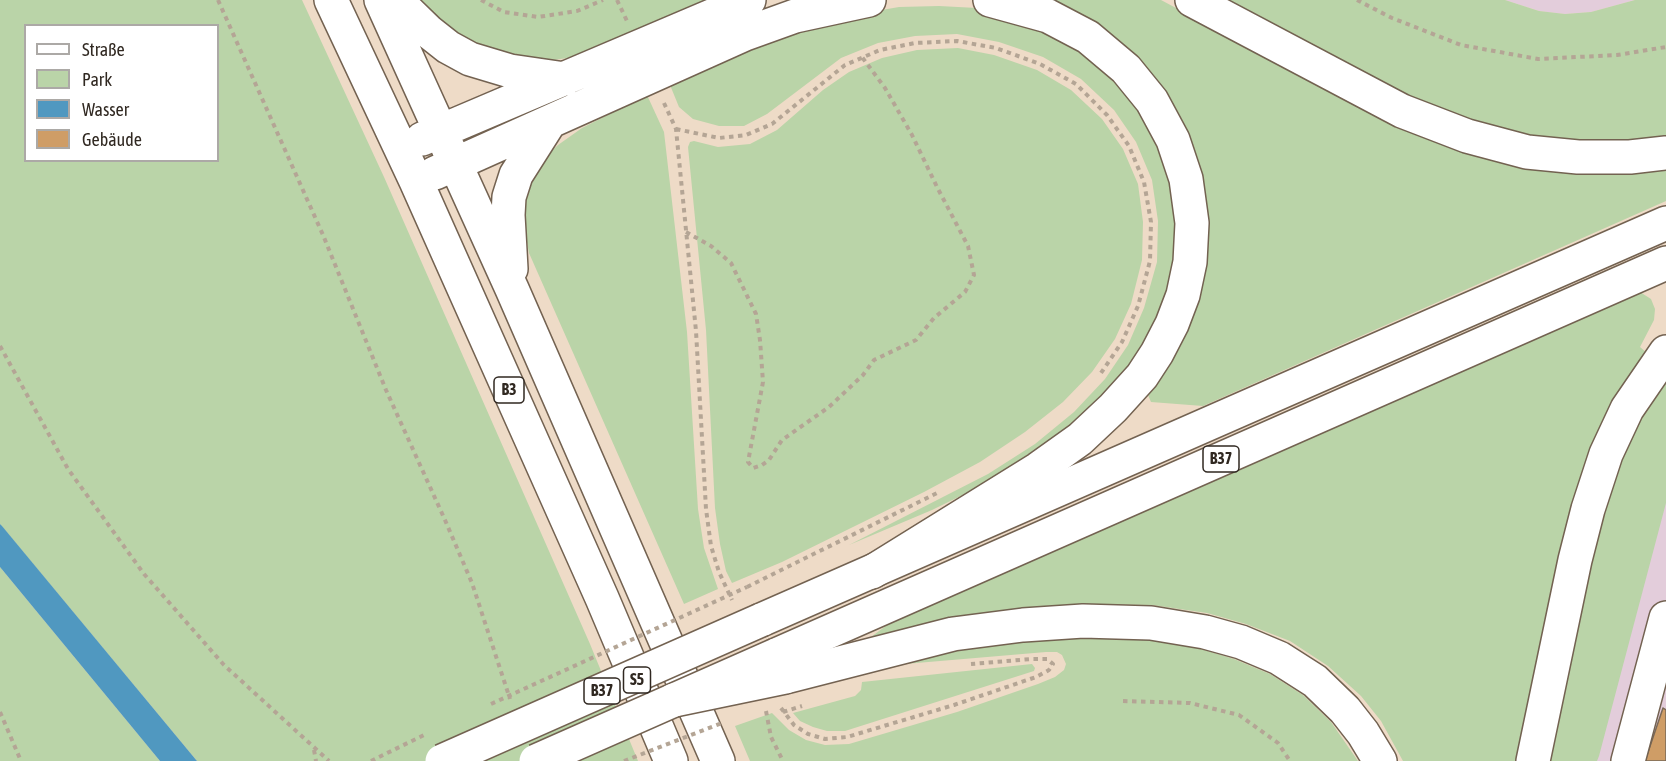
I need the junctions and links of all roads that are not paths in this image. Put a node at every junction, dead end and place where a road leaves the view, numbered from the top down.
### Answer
1 (331, 0) edge
2 (381, 0) edge
3 (396, 0) edge
4 (749, 0) edge
5 (869, 0) edge
6 (990, 0) edge
7 (1192, 0) edge
8 (565, 79) junction
9 (549, 123) junction
10 (440, 130) junction
11 (401, 148) junction
12 (1666, 153) edge
13 (455, 164) junction
14 (416, 182) junction
15 (1666, 223) edge
16 (1666, 264) edge
17 (512, 289) junction
18 (1666, 352) edge
19 (872, 572) junction
20 (640, 581) joint
21 (602, 598) joint
22 (1666, 618) edge
23 (781, 684) junction
24 (436, 747) edge
25 (536, 761) edge
26 (671, 761) edge
27 (718, 761) edge
28 (1380, 761) edge
29 (1533, 761) edge
30 (1628, 761) edge

1 - 11 main road, B3
2 - 10 main road, B3
3 - 8 main road
4 - 8 main road
5 - 9 main road
6 - 19 main road
7 - 12 main road
8 - 10 main road
9 - 13 main road
9 - 17 main road
10 - 11 main road
10 - 13 main road, B3
11 - 14 main road, B3
13 - 14 main road
13 - 17 main road, B3
14 - 21 main road, B3
15 - 19 main road, B37
16 - 23 main road, B37
17 - 20 main road, B3
18 - 29 main road
19 - 24 main road, B37, bridge
20 - 27 main road, S5
21 - 26 main road, S5
22 - 30 main road
23 - 25 main road, B37, bridge
23 - 28 main road

